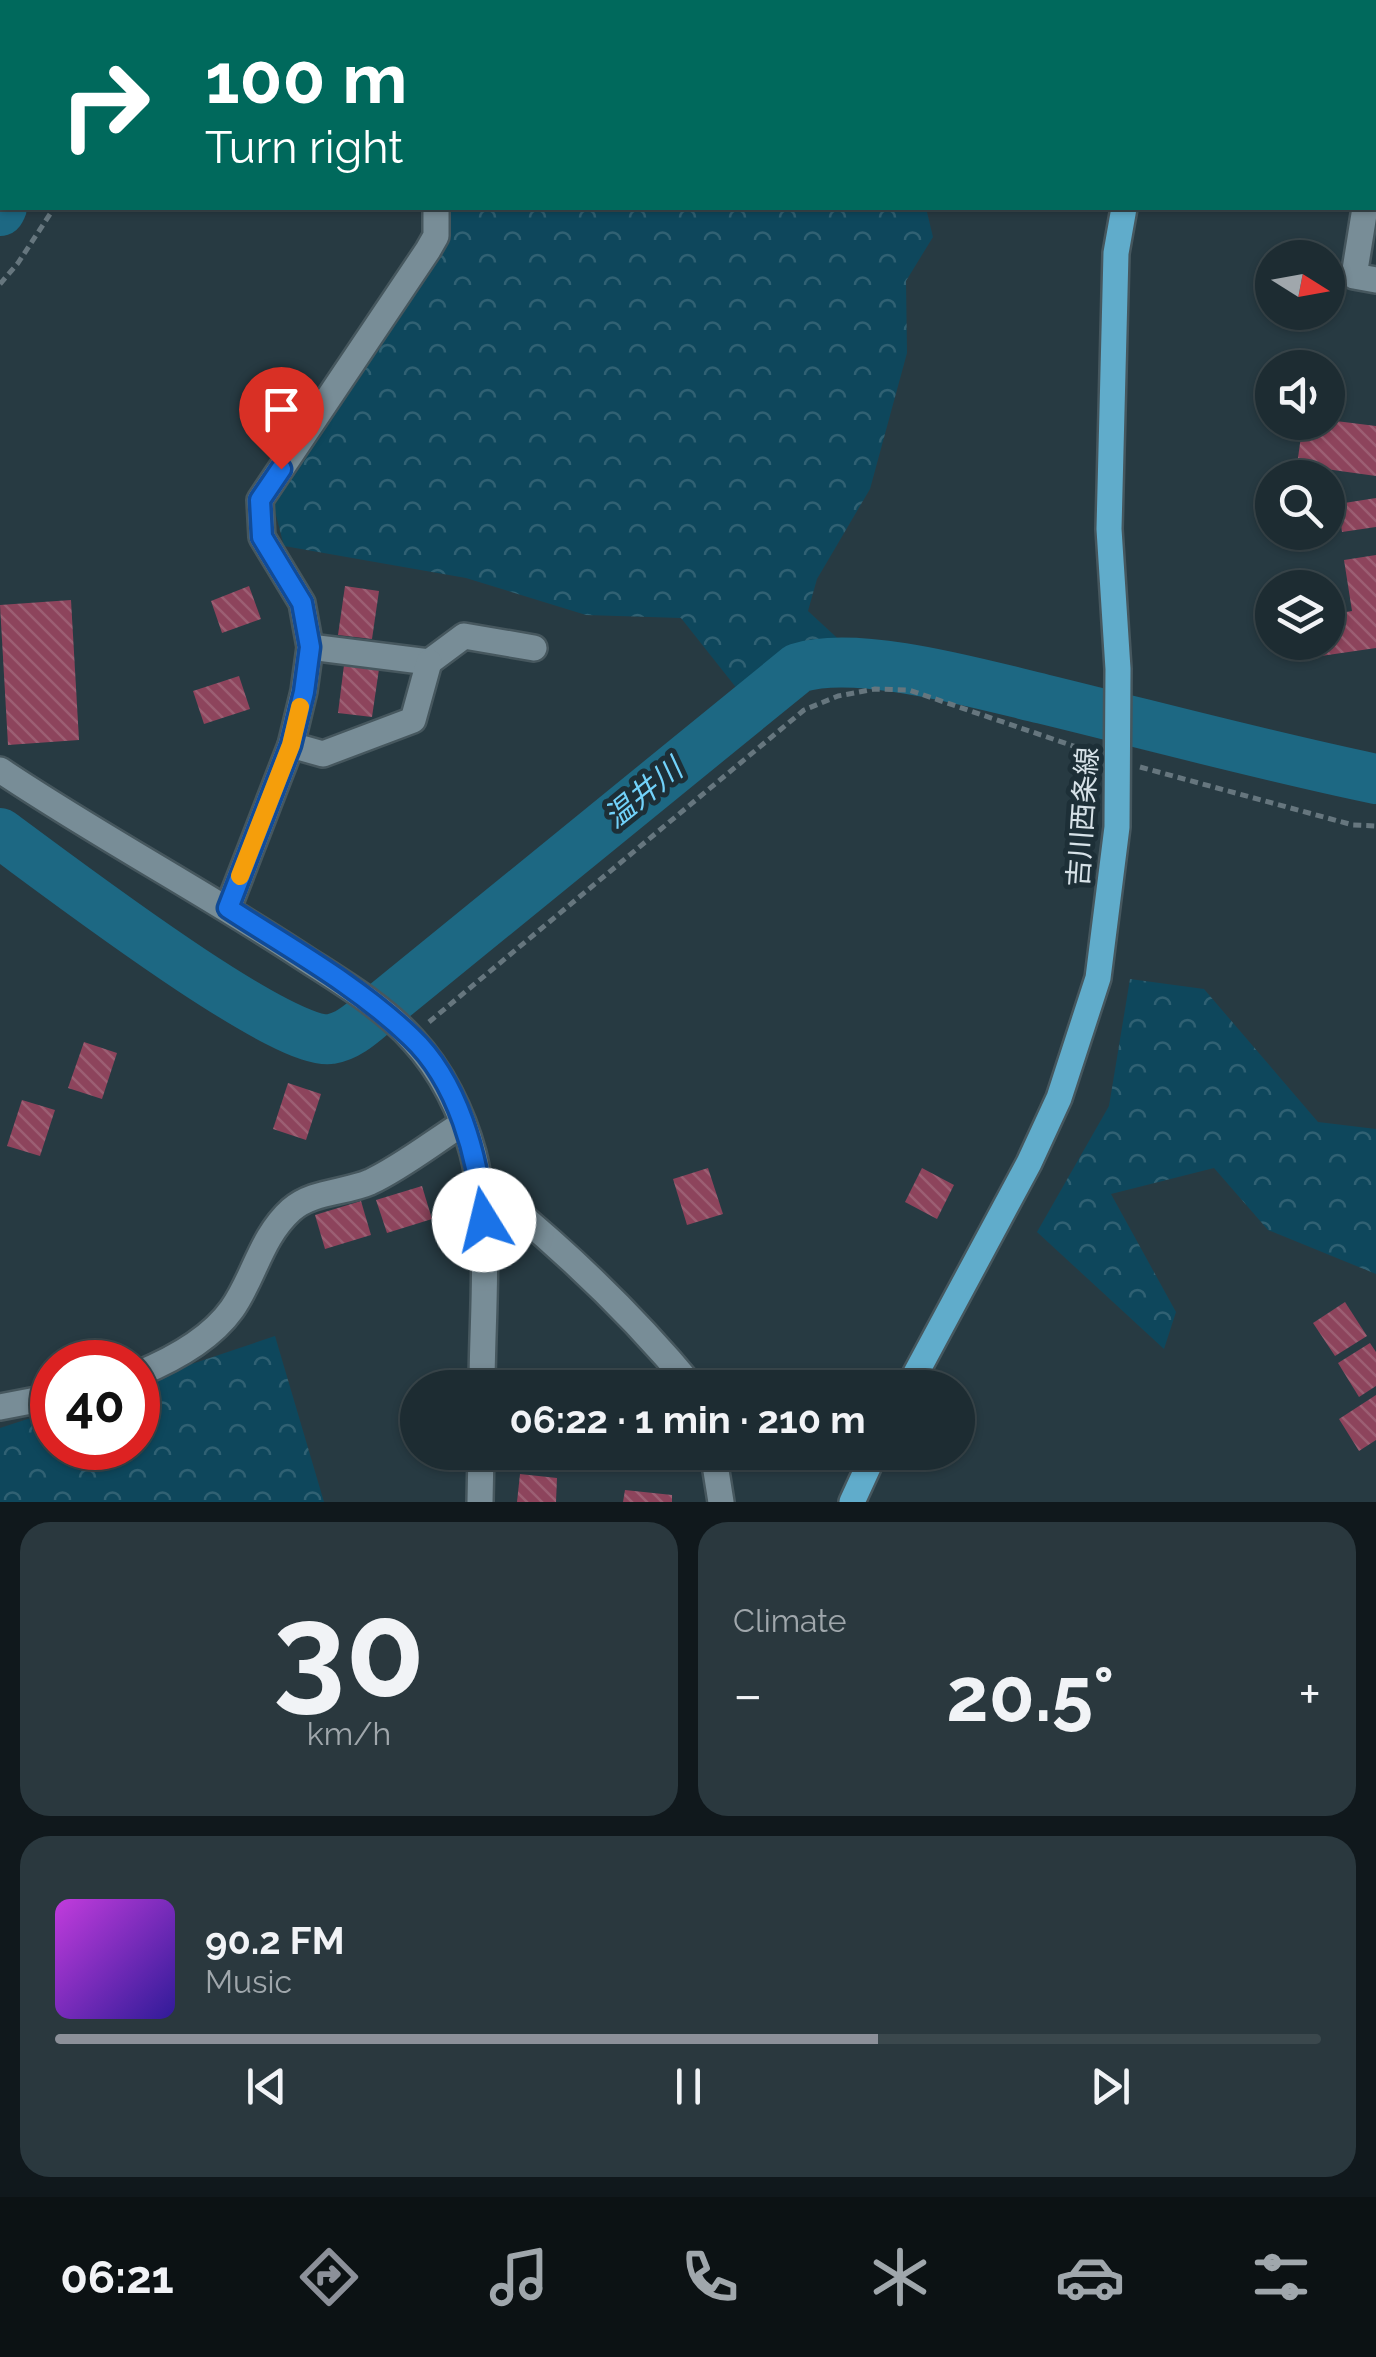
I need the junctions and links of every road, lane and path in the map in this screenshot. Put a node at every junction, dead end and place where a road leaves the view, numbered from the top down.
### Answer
1 (53, 210) edge
2 (436, 210) edge
3 (1124, 210) edge
4 (1366, 210) edge
5 (1376, 280) edge
6 (0, 284) edge
7 (310, 647) junction
8 (534, 648) dead end
9 (430, 662) junction
10 (291, 745) junction
11 (1118, 752) junction
12 (0, 770) edge
13 (1376, 826) edge
14 (228, 908) junction
15 (407, 1034) junction
16 (462, 1124) junction
17 (482, 1205) junction
18 (160, 1365) edge
19 (482, 1370) edge
20 (678, 1370) edge
21 (917, 1370) edge
22 (30, 1402) edge
23 (0, 1408) edge
24 (481, 1470) edge
25 (715, 1470) edge
26 (867, 1470) edge
27 (480, 1502) edge
28 (721, 1502) edge
29 (852, 1502) edge

1 - 6 path
2 - 7 street
3 - 11 main road, 吉川西条線
4 - 5 street
7 - 9 street
7 - 10 street
8 - 9 street
9 - 10 street
10 - 14 street
11 - 13 path
11 - 15 path
11 - 21 main road, 吉川西条線
12 - 14 street
14 - 15 street
15 - 16 street
16 - 17 street
16 - 18 street
17 - 19 street
17 - 20 street
22 - 23 street
24 - 27 street
25 - 28 street
26 - 29 main road

